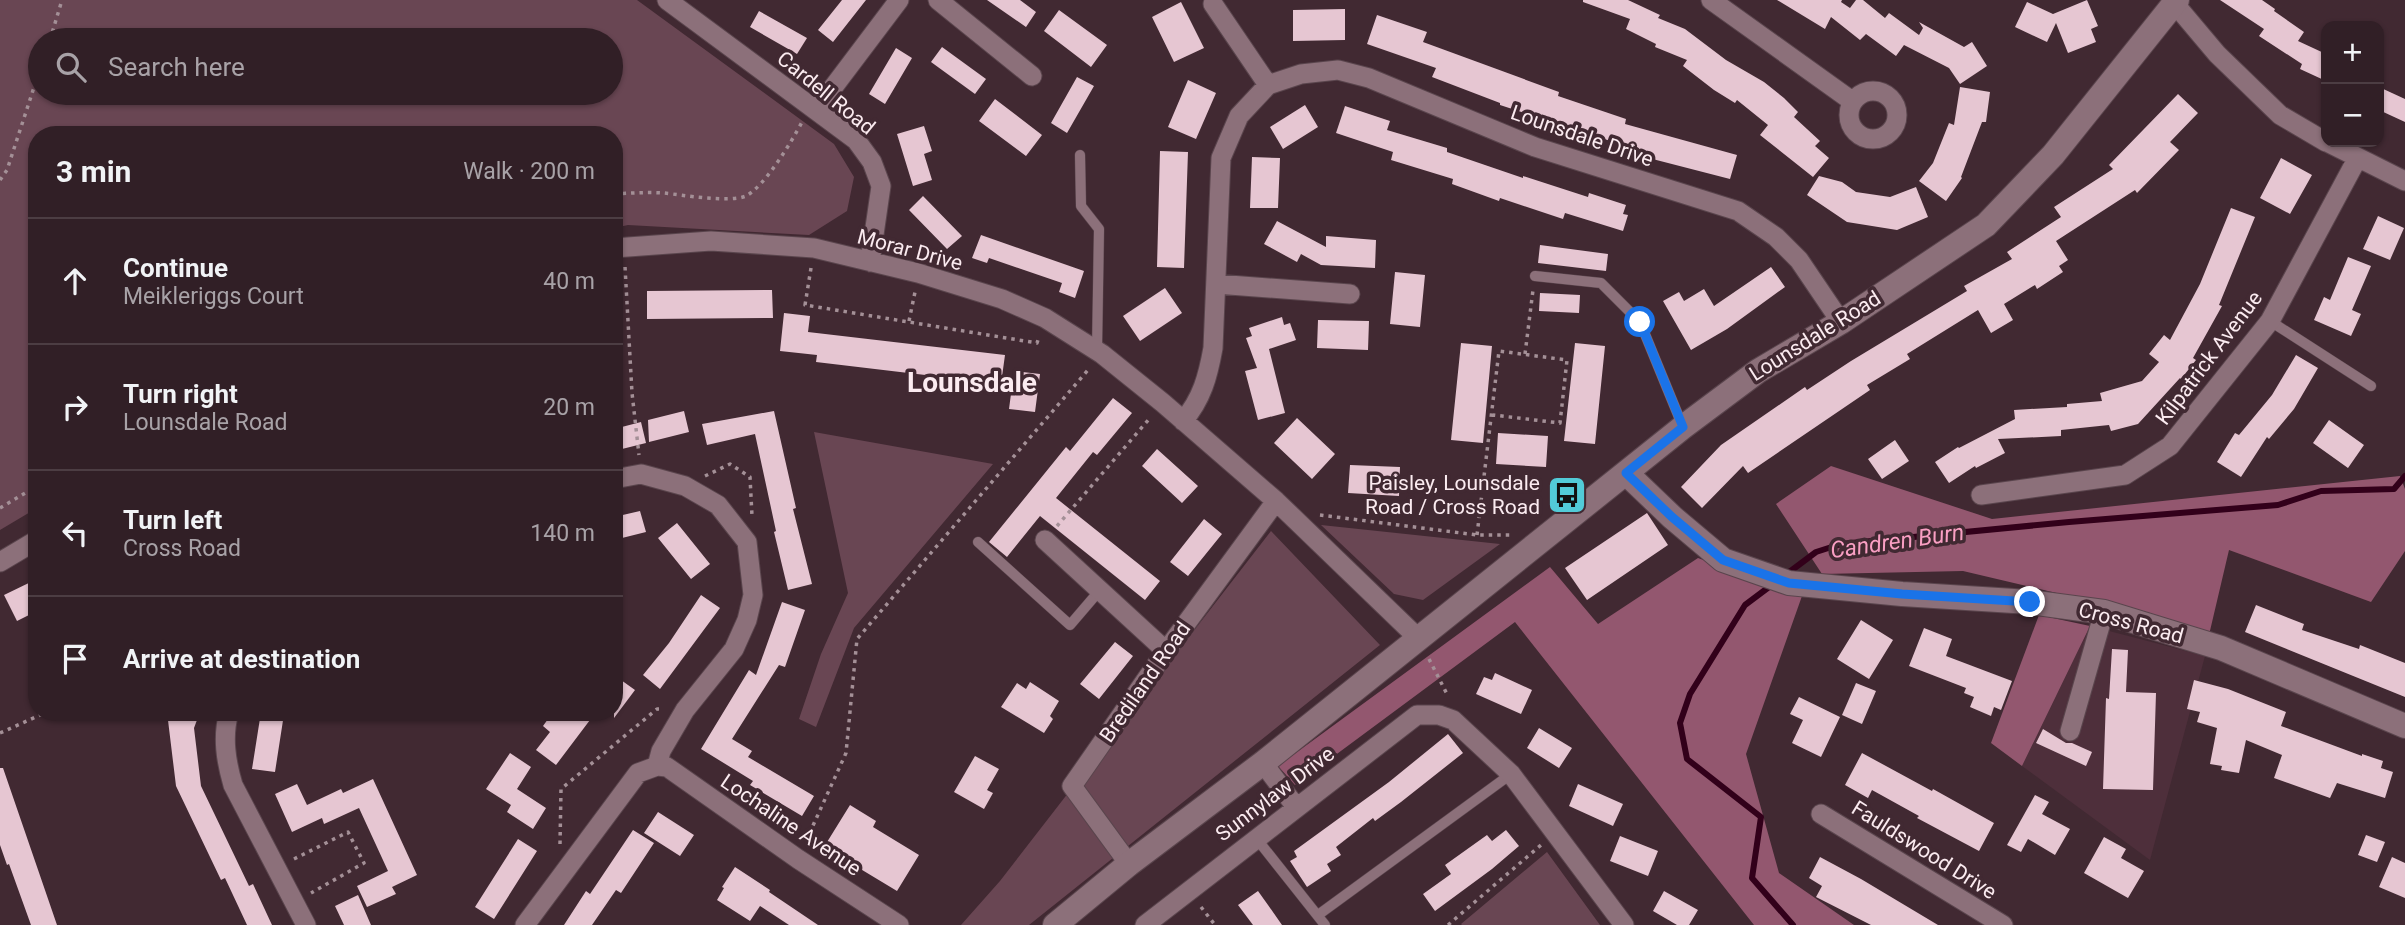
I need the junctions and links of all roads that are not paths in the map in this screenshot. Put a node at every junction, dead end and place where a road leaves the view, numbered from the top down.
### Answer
1 (667, 0) edge
2 (899, 0) edge
3 (938, 0) edge
4 (1711, 0) edge
5 (2175, 2) edge
6 (1213, 5) dead end
7 (1032, 76) dead end
8 (1268, 85) junction
9 (1852, 101) dead end
10 (813, 108) junction
11 (2321, 139) edge
12 (2335, 147) edge
13 (1080, 155) dead end
14 (2357, 159) junction
15 (2405, 181) edge
16 (623, 247) edge
17 (870, 262) junction
18 (1535, 276) road end
19 (1216, 284) junction
20 (1350, 294) dead end
21 (2270, 321) junction
22 (1841, 322) junction
23 (1100, 352) junction
24 (2371, 386) dead end
25 (1183, 421) junction
26 (1683, 427) junction
27 (1626, 473) junction
28 (623, 477) edge
29 (1981, 495) dead end
30 (1281, 506) junction
31 (1045, 540) road end
32 (978, 542) dead end
33 (28, 545) edge
34 (0, 562) edge
35 (1100, 590) junction
36 (2105, 612) junction
37 (1419, 639) junction
38 (1166, 651) junction
39 (228, 721) edge
40 (2405, 726) edge
41 (2070, 731) dead end
42 (1264, 763) junction
43 (657, 766) junction
44 (1511, 774) junction
45 (1296, 807) junction
46 (1821, 814) dead end
47 (1255, 838) junction
48 (1129, 863) junction
49 (1318, 915) junction
50 (306, 925) edge
51 (525, 925) edge
52 (899, 925) edge
53 (1055, 925) edge
54 (1145, 925) edge
55 (1325, 925) edge
56 (1624, 925) edge
57 (2003, 925) edge

1 - 10 street, Cardell Road
2 - 10 street
3 - 7 street
4 - 9 street
5 - 11 street
5 - 22 street, Lounsdale Road
6 - 8 street
8 - 19 street, Lounsdale Drive
8 - 22 street, Lounsdale Drive
10 - 17 street, Cardell Road
12 - 14 street
13 - 23 lane
14 - 15 street
14 - 21 street, Kilpatrick Avenue
16 - 17 street, Morar Drive
17 - 23 street, Morar Drive
18 - 26 lane
19 - 20 street
19 - 25 street, Lounsdale Drive
21 - 24 lane
21 - 29 street, Kilpatrick Avenue
22 - 26 street, Lounsdale Road
23 - 25 street, Morar Drive
25 - 30 street
26 - 27 street, Lounsdale Road
27 - 36 street, Cross Road
27 - 37 street, Lounsdale Road
28 - 43 street
30 - 37 street
30 - 38 street, Brediland Road
31 - 35 street
32 - 35 lane
33 - 34 street
35 - 38 street
36 - 40 street, Cross Road
36 - 41 street
37 - 42 street
38 - 48 street, Brediland Road
39 - 50 street
42 - 45 street
42 - 48 street
43 - 51 street
43 - 52 street, Lochaline Avenue
44 - 45 street, Sunnylaw Drive
44 - 49 lane
44 - 56 street
45 - 47 street, Sunnylaw Drive
46 - 57 street, Fauldswood Drive
47 - 49 lane
47 - 54 street, Sunnylaw Drive
48 - 53 street
49 - 55 lane

